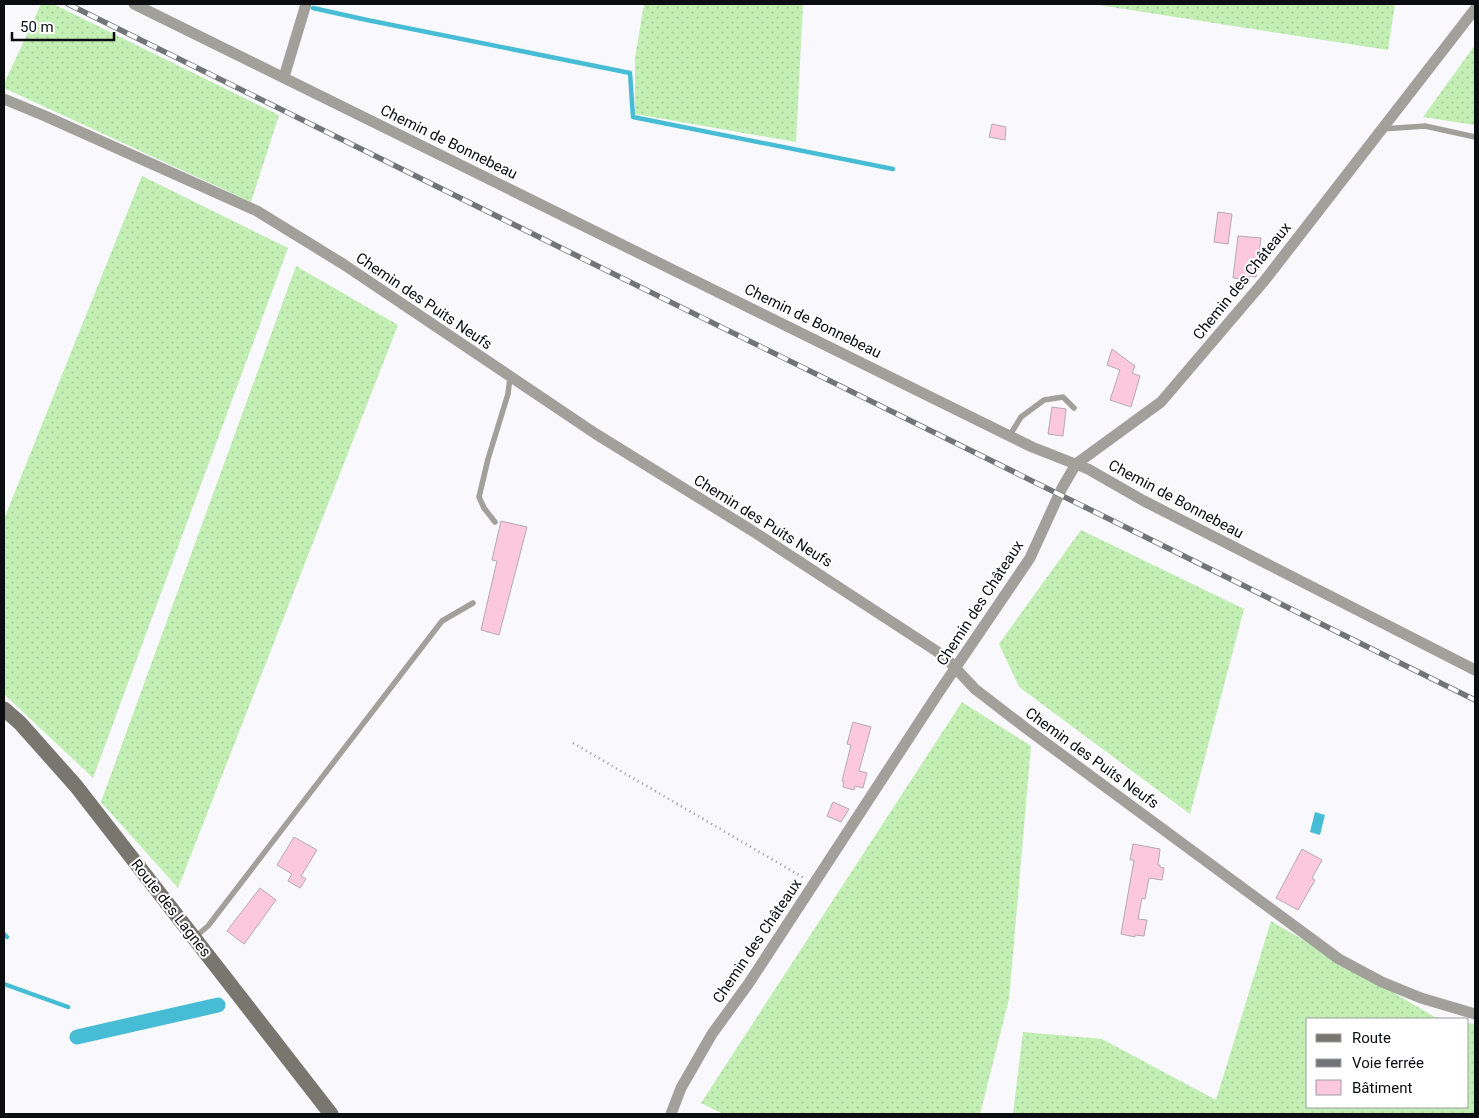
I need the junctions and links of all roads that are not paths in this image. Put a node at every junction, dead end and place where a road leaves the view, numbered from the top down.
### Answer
1 (134, 4) edge
2 (306, 4) edge
3 (1475, 9) edge
4 (284, 77) junction
5 (4, 99) edge
6 (1382, 129) junction
7 (1475, 137) edge
8 (510, 377) junction
9 (1074, 408) dead end
10 (1010, 435) junction
11 (1076, 464) junction
12 (494, 522) dead end
13 (473, 603) dead end
14 (956, 669) junction
15 (1475, 670) edge
16 (4, 709) edge
17 (194, 938) junction
18 (1475, 1014) edge
19 (331, 1114) edge
20 (671, 1114) edge

1 - 4 street, Chemin de Bonnebeau
2 - 4 street
3 - 6 street, Chemin des Châteaux
4 - 10 street, Chemin de Bonnebeau
5 - 8 street, Chemin des Puits Neufs
6 - 7 lane
6 - 11 street, Chemin des Châteaux
8 - 12 lane
8 - 14 street, Chemin des Puits Neufs
9 - 10 lane
10 - 11 street, Chemin de Bonnebeau
11 - 14 street, Chemin des Châteaux
11 - 15 street, Chemin de Bonnebeau
13 - 17 lane
14 - 18 street, Chemin des Puits Neufs
14 - 20 street, Chemin des Châteaux
16 - 17 street, Route des Lagnes
17 - 19 street, Route des Lagnes

